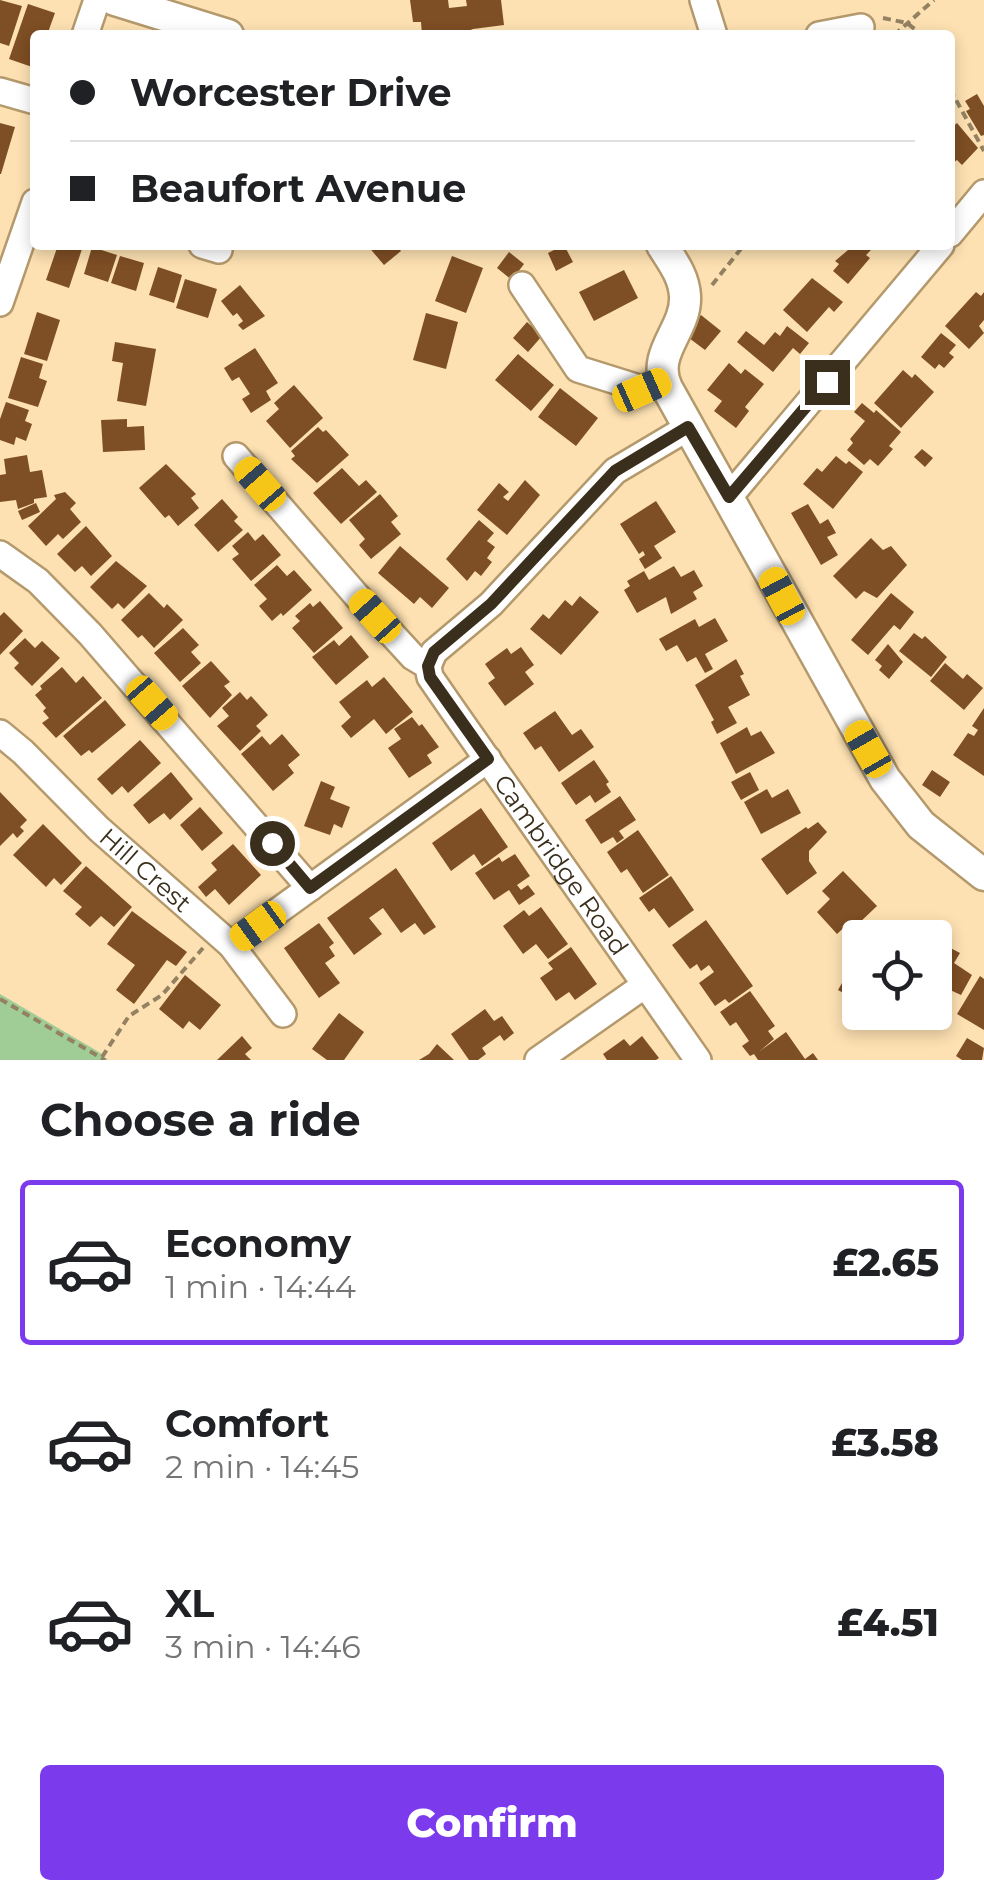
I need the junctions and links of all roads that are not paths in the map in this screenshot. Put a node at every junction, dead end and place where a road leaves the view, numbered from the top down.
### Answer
1 (97, 0) edge
2 (115, 0) edge
3 (703, 0) edge
4 (861, 27) dead end
5 (87, 30) edge
6 (212, 30) edge
7 (712, 30) edge
8 (845, 30) edge
9 (0, 91) edge
10 (30, 99) edge
11 (984, 193) edge
12 (30, 216) edge
13 (955, 228) edge
14 (665, 250) edge
15 (936, 250) edge
16 (522, 285) dead end
17 (0, 303) edge
18 (663, 380) junction
19 (688, 427) junction
20 (236, 456) dead end
21 (729, 497) junction
22 (0, 554) edge
23 (428, 666) junction
24 (0, 733) edge
25 (488, 759) junction
26 (984, 874) edge
27 (310, 888) junction
28 (224, 938) junction
29 (645, 985) junction
30 (283, 1014) dead end
31 (538, 1060) edge
32 (698, 1060) edge

1 - 5 street
2 - 6 street
3 - 7 street
4 - 8 street
9 - 10 street
11 - 13 street
12 - 17 street
14 - 18 street
15 - 21 street
16 - 18 street
18 - 19 street
19 - 21 street
19 - 23 street
20 - 23 street, Cambridge Road
21 - 26 street
22 - 27 street
23 - 25 street, Cambridge Road
24 - 28 street, Hill Crest
25 - 27 street
25 - 29 street, Cambridge Road
27 - 28 street
28 - 30 street, Hill Crest
29 - 31 street
29 - 32 street, Cambridge Road

